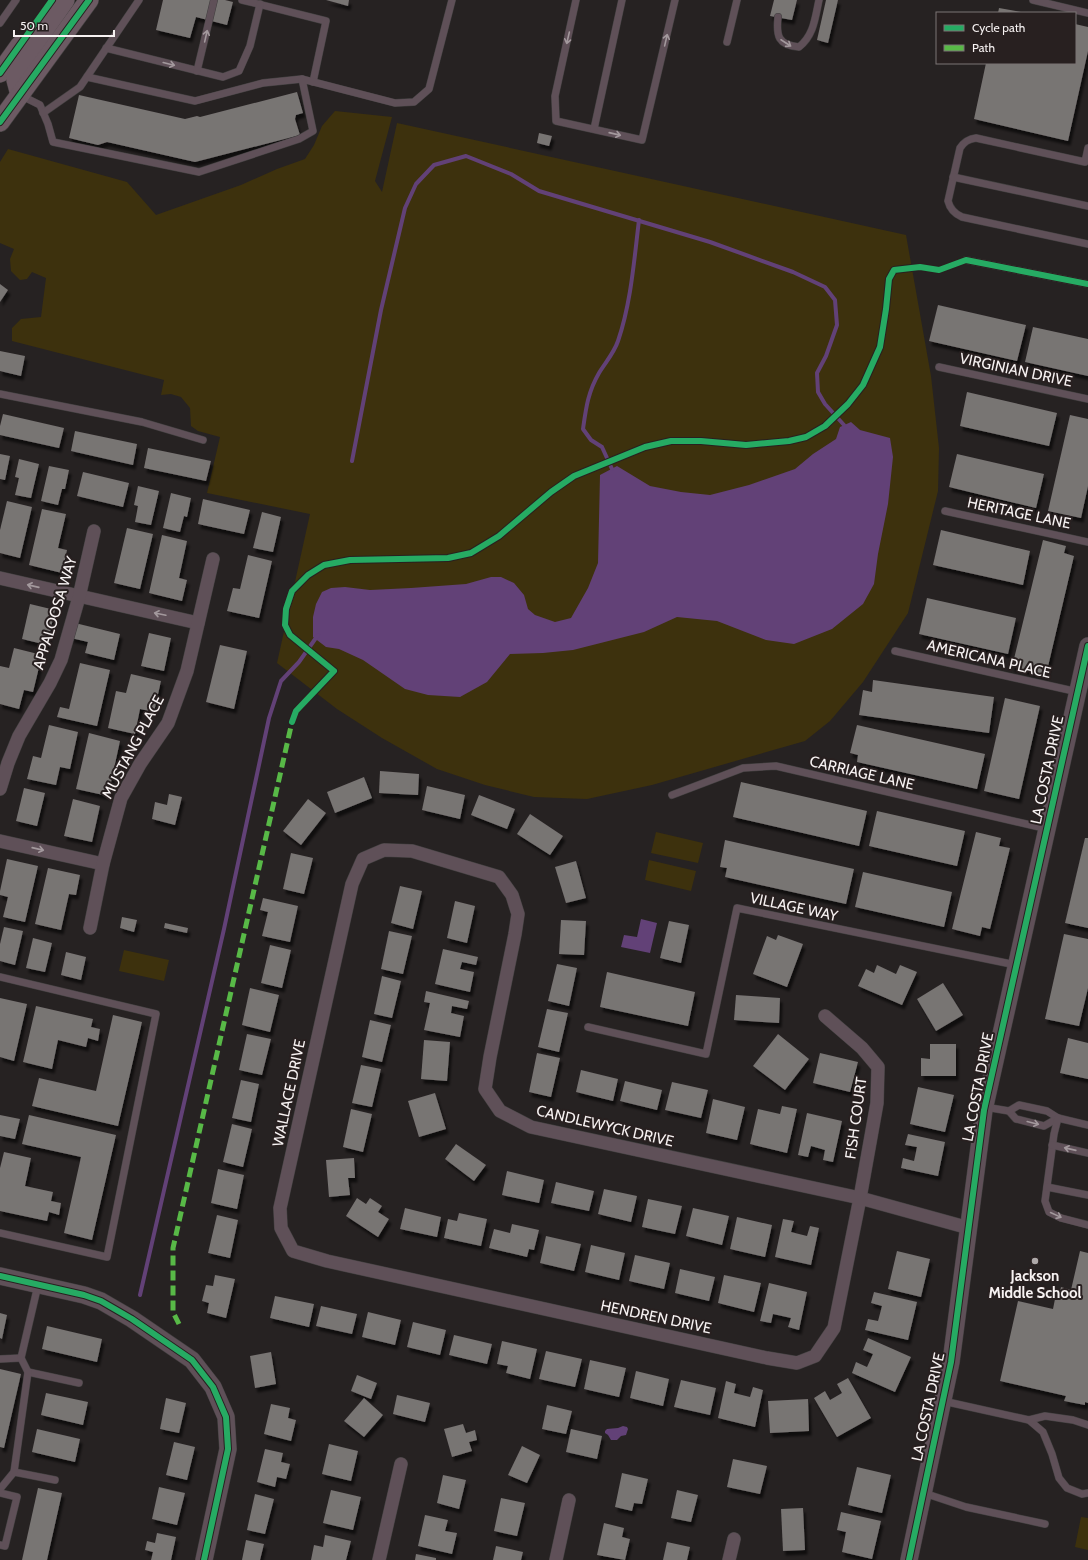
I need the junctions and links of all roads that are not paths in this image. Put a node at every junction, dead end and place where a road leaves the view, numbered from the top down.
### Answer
1 (16, 0) edge
2 (52, 0) edge
3 (64, 0) edge
4 (88, 0) edge
5 (138, 0) edge
6 (214, 0) edge
7 (242, 0) edge
8 (452, 0) edge
9 (576, 0) edge
10 (622, 0) edge
11 (675, 0) edge
12 (737, 0) edge
13 (819, 0) edge
14 (1033, 0) edge
15 (260, 4) junction
16 (1088, 13) edge
17 (778, 17) dead end
18 (0, 23) edge
19 (727, 42) dead end
20 (106, 48) junction
21 (198, 71) junction
22 (0, 73) edge
23 (87, 77) junction
24 (302, 79) junction
25 (313, 82) junction
26 (20, 95) junction
27 (44, 113) junction
28 (0, 122) edge
29 (594, 129) junction
30 (1088, 148) edge
31 (953, 177) junction
32 (1088, 206) edge
33 (1088, 244) edge
34 (966, 260) dead end
35 (1088, 284) edge
36 (939, 367) dead end
37 (0, 394) edge
38 (1088, 399) edge
39 (203, 440) dead end
40 (945, 511) dead end
41 (94, 531) dead end
42 (1088, 542) edge
43 (212, 559) dead end
44 (0, 578) edge
45 (79, 597) junction
46 (198, 623) junction
47 (1088, 646) edge
48 (895, 651) dead end
49 (1083, 693) edge
50 (0, 789) edge
51 (672, 795) dead end
52 (1048, 830) junction
53 (0, 841) edge
54 (103, 864) junction
55 (347, 906) joint
56 (90, 928) dead end
57 (1017, 965) junction
58 (0, 977) edge
59 (825, 1016) dead end
60 (588, 1027) dead end
61 (985, 1106) junction
62 (1009, 1111) junction
63 (1058, 1118) junction
64 (1088, 1125) edge
65 (1052, 1145) junction
66 (1088, 1153) edge
67 (1047, 1186) junction
68 (1088, 1195) edge
69 (860, 1198) junction
70 (1088, 1224) edge
71 (969, 1228) junction
72 (0, 1234) edge
73 (327, 1261) joint
74 (0, 1276) edge
75 (38, 1285) junction
76 (21, 1358) junction
77 (0, 1359) edge
78 (28, 1372) junction
79 (79, 1383) dead end
80 (943, 1401) junction
81 (1029, 1420) junction
82 (1088, 1425) edge
83 (401, 1464) dead end
84 (14, 1472) junction
85 (55, 1480) dead end
86 (0, 1489) edge
87 (0, 1493) edge
88 (923, 1493) junction
89 (1088, 1493) edge
90 (569, 1500) dead end
91 (1045, 1524) dead end
92 (734, 1539) dead end
93 (0, 1545) edge
94 (204, 1560) edge
95 (380, 1560) edge
96 (556, 1560) edge
97 (729, 1560) edge
98 (908, 1560) edge

1 - 18 lane
2 - 22 main road
3 - 26 main road
4 - 26 main road
5 - 20 lane
21 -> 6 lane
7 - 15 lane
8 - 25 lane
9 -> 29 lane
10 - 29 lane
29 -> 11 lane
12 - 19 lane
17 -> 13 lane
14 - 16 lane
15 - 21 lane
15 - 25 lane
20 -> 21 lane
20 - 23 lane
23 - 24 lane
23 - 27 lane
24 - 25 lane
24 - 27 lane
26 - 27 lane
26 - 28 main road
30 - 31 lane
31 - 32 lane
31 - 33 lane
34 - 35 lane
36 - 38 lane, VIRGINIAN DRIVE
37 - 39 lane
40 - 42 lane, HERITAGE LANE
41 - 45 street, APPALOOSA WAY
43 - 46 street, MUSTANG PLACE
45 -> 44 street
46 -> 45 street
45 - 50 street, APPALOOSA WAY
46 - 54 street, MUSTANG PLACE
47 - 49 street, LA COSTA DRIVE
48 - 49 lane, AMERICANA PLACE
49 - 52 street, LA COSTA DRIVE
51 - 52 lane, CARRIAGE LANE
52 - 57 street, LA COSTA DRIVE
53 -> 54 street
54 - 56 street, MUSTANG PLACE
55 - 69 street, CANDLEWYCK DRIVE
55 - 73 street, WALLACE DRIVE
57 - 60 lane, VILLAGE WAY
57 - 61 street, LA COSTA DRIVE
58 - 72 lane
59 - 69 street, FISH COURT
61 - 62 lane
61 - 71 street, LA COSTA DRIVE
62 - 63 lane
62 -> 63 lane
63 - 64 lane
63 - 65 lane
66 -> 65 lane
65 - 67 lane
67 - 68 lane
67 -> 70 lane
69 - 71 street, CANDLEWYCK DRIVE
69 - 73 street, HENDREN DRIVE
71 - 80 street, LA COSTA DRIVE
74 - 75 street
75 - 76 lane
75 - 94 street
76 - 77 lane
76 - 78 lane
78 - 79 lane
78 - 84 lane
80 - 81 lane
80 - 88 street, LA COSTA DRIVE
81 - 82 lane
81 - 89 lane
83 - 95 street
84 - 85 lane
84 - 86 lane
87 - 93 lane
88 - 91 lane
88 - 98 street, LA COSTA DRIVE
90 - 96 street
92 - 97 street

